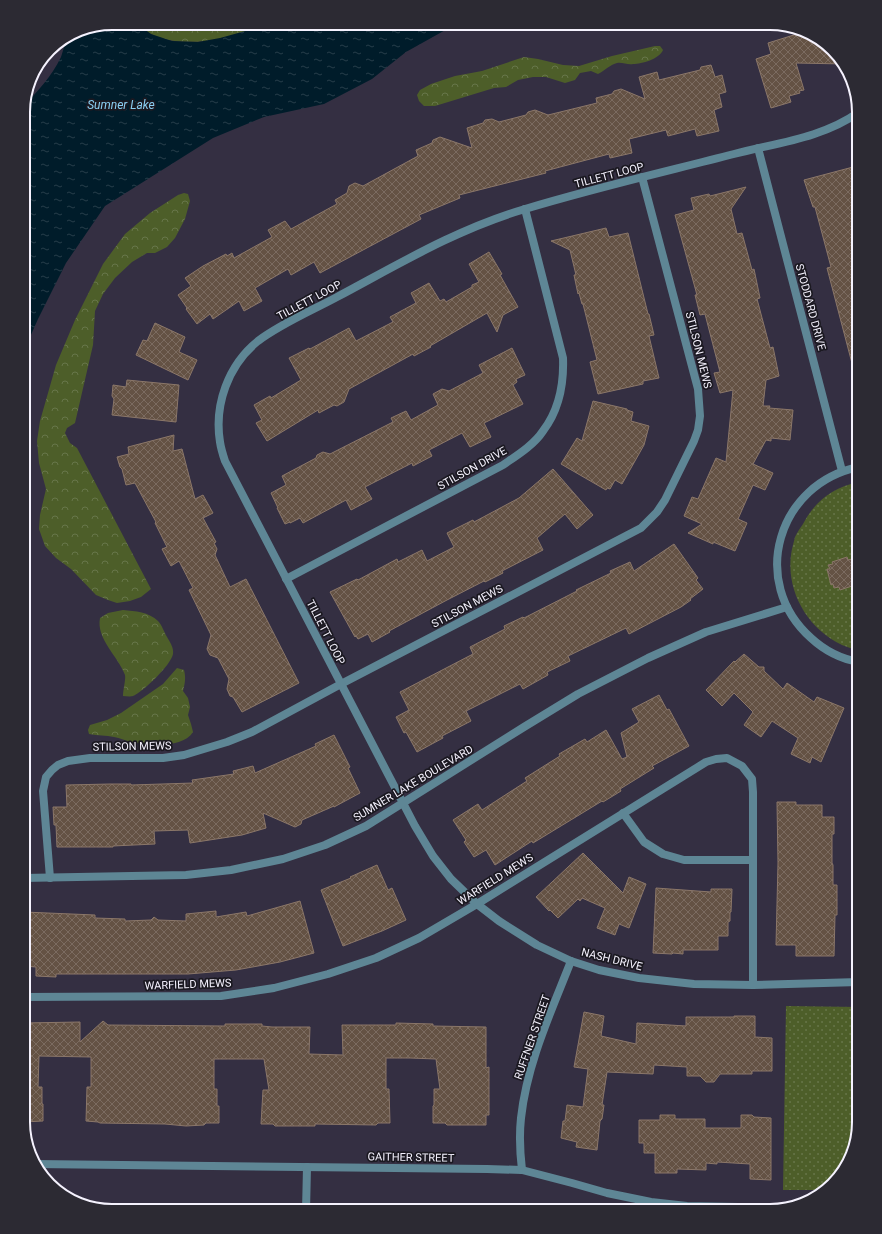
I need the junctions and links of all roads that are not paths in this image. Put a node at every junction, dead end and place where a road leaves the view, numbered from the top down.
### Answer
1 (852, 117) edge
2 (758, 148) junction
3 (642, 177) junction
4 (525, 208) junction
5 (852, 469) edge
6 (842, 471) junction
7 (286, 579) junction
8 (787, 607) junction
9 (852, 660) edge
10 (341, 684) junction
11 (403, 804) junction
12 (623, 814) junction
13 (753, 860) junction
14 (30, 878) edge
15 (50, 878) junction
16 (477, 904) junction
17 (571, 961) junction
18 (852, 982) edge
19 (753, 985) junction
20 (30, 997) edge
21 (42, 1164) edge
22 (307, 1166) junction
23 (522, 1170) junction
24 (306, 1204) edge
25 (669, 1204) edge

1 - 2 street, TILLETT LOOP
2 - 3 street, TILLETT LOOP
2 - 6 street, STODDARD DRIVE
3 - 4 street, TILLETT LOOP
3 - 10 street, STILSON MEWS
4 - 7 street, STILSON DRIVE
4 - 7 street, TILLETT LOOP
5 - 6 street
6 - 8 street
7 - 10 street, TILLETT LOOP
8 - 9 street
8 - 11 street, SUMNER LAKE BOULEVARD
10 - 11 street, TILLETT LOOP
10 - 15 street, STILSON MEWS
11 - 15 street, SUMNER LAKE BOULEVARD
11 - 16 street, NASH DRIVE
12 - 13 street
12 - 13 street, WARFIELD MEWS
12 - 16 street, WARFIELD MEWS
13 - 19 street, WARFIELD MEWS
14 - 15 street, SUMNER LAKE BOULEVARD
16 - 17 street, NASH DRIVE
16 - 20 street, WARFIELD MEWS
17 - 19 street, NASH DRIVE
17 - 23 street, RUFFNER STREET
18 - 19 street, NASH DRIVE
21 - 22 street, GAITHER STREET
22 - 23 street, GAITHER STREET
22 - 24 street
23 - 25 street, GAITHER STREET

